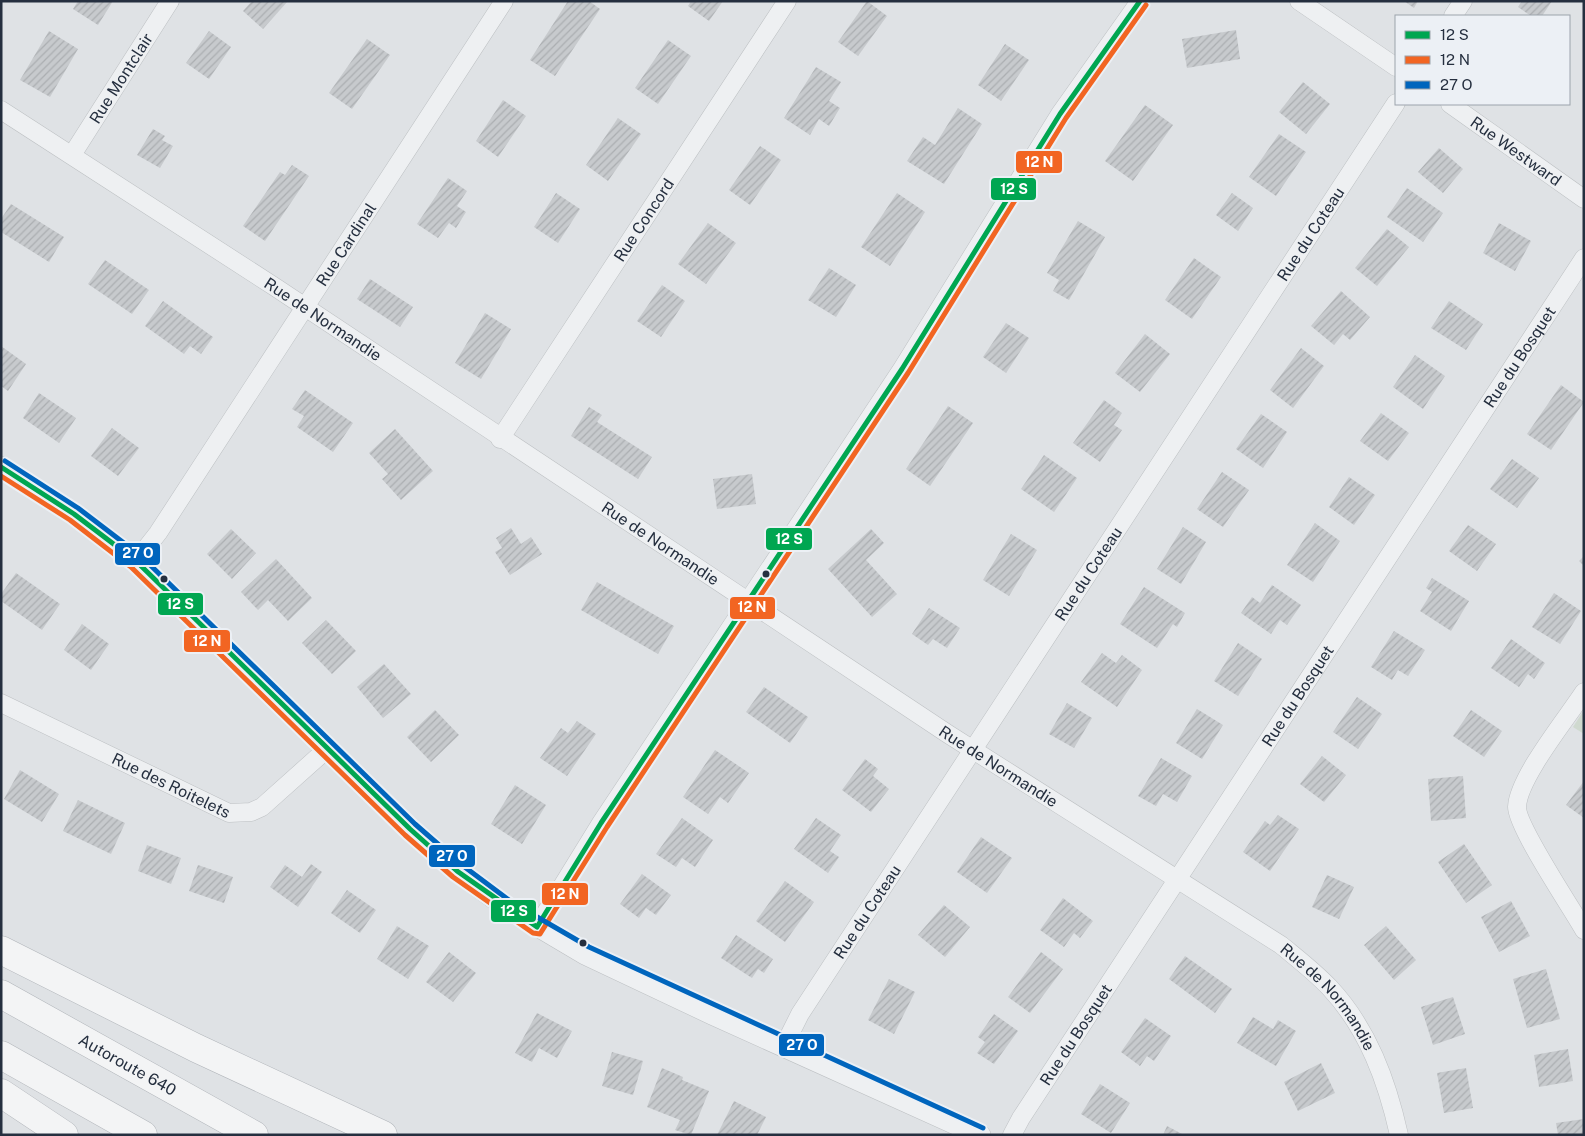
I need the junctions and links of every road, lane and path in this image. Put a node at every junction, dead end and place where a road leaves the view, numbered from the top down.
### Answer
1 (170, 1) edge
2 (504, 1) edge
3 (787, 1) edge
4 (1140, 1) edge
5 (1298, 1) edge
6 (1462, 1) edge
7 (1454, 15) edge
8 (1395, 67) edge
9 (1395, 105) edge
10 (1451, 105) edge
11 (1, 110) edge
12 (72, 155) junction
13 (1584, 199) edge
14 (1584, 258) edge
15 (304, 306) junction
16 (500, 439) junction
17 (1, 467) edge
18 (136, 561) junction
19 (748, 602) junction
20 (1584, 692) edge
21 (1, 703) edge
22 (328, 748) junction
23 (972, 749) junction
24 (1177, 879) junction
25 (537, 927) junction
26 (1584, 930) edge
27 (1, 950) edge
28 (1, 994) edge
29 (784, 1046) junction
30 (1, 1055) edge
31 (1, 1093) edge
32 (64, 1135) edge
33 (143, 1135) edge
34 (254, 1135) edge
35 (383, 1135) edge
36 (980, 1135) edge
37 (1012, 1135) edge
38 (1399, 1135) edge

1 - 12 street, Rue Montclair
2 - 15 street, Rue Cardinal
3 - 16 street, Rue Concord
4 - 19 street
5 - 8 street
6 - 7 street
9 - 23 street, Rue du Coteau
10 - 13 street, Rue Westward
11 - 12 street, Rue de Normandie
12 - 15 street, Rue de Normandie
14 - 24 street, Rue du Bosquet
15 - 16 street, Rue de Normandie
15 - 18 street, Rue Cardinal
16 - 19 street, Rue de Normandie
17 - 18 street
18 - 22 street
19 - 23 street, Rue de Normandie
19 - 25 street
20 - 26 street
21 - 22 street, Rue des Roitelets
22 - 25 street
23 - 24 street, Rue de Normandie
23 - 29 street, Rue du Coteau
24 - 37 street, Rue du Bosquet
24 - 38 street, Rue de Normandie
25 - 29 street
27 - 35 highway
28 - 34 highway, Autoroute 640
29 - 36 street
30 - 33 highway
31 - 32 highway

